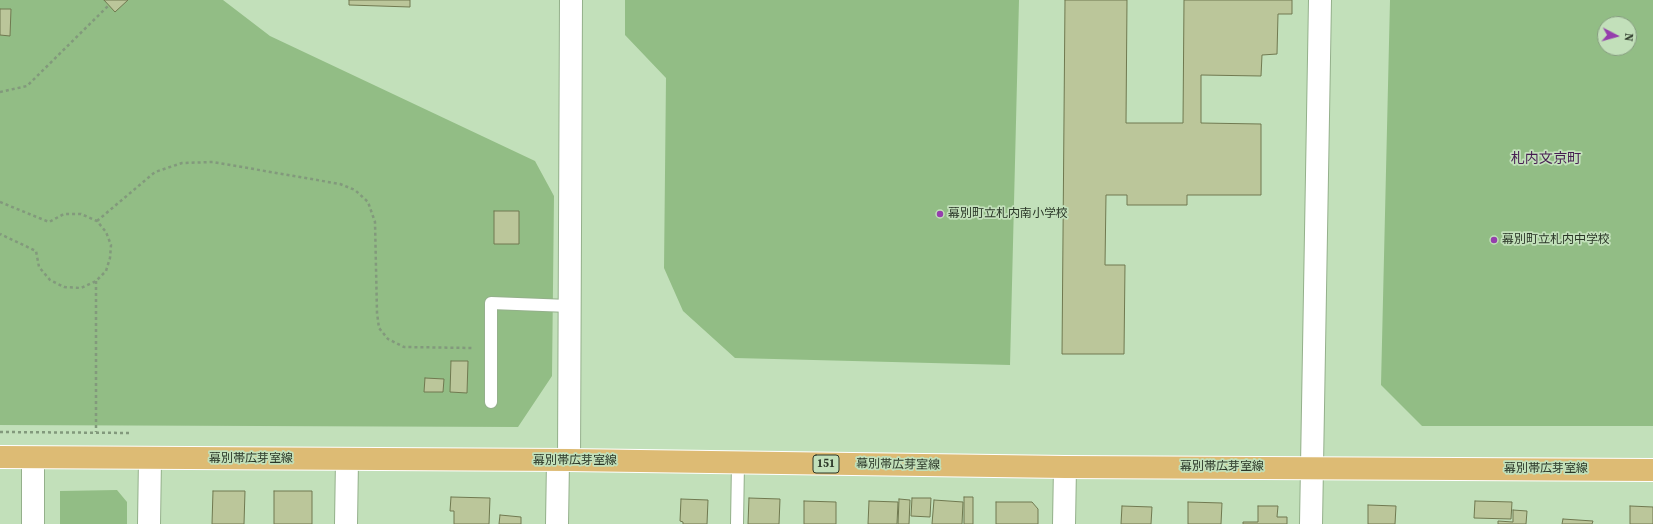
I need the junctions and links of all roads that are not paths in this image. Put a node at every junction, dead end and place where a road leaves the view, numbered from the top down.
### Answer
1 (571, 0) edge
2 (1320, 0) edge
3 (569, 306) junction
4 (491, 402) dead end
5 (0, 457) edge
6 (33, 458) junction
7 (150, 458) junction
8 (347, 460) junction
9 (563, 461) junction
10 (738, 463) junction
11 (1065, 467) junction
12 (1312, 467) junction
13 (1653, 470) edge
14 (32, 524) edge
15 (149, 524) edge
16 (346, 524) edge
17 (557, 524) edge
18 (737, 524) edge
19 (1064, 524) edge
20 (1311, 524) edge

1 - 3 street
2 - 12 street
3 - 4 lane
3 - 9 street
5 - 6 main road, 幕別帯広芽室線 / 151
6 - 7 main road, 幕別帯広芽室線 / 151
6 - 14 street
7 - 8 main road, 幕別帯広芽室線 / 151
7 - 15 street
8 - 9 main road, 幕別帯広芽室線 / 151
8 - 16 street
9 - 10 main road, 幕別帯広芽室線 / 151
9 - 17 street
10 - 11 main road, 幕別帯広芽室線 / 151
10 - 18 lane
11 - 12 main road, 幕別帯広芽室線 / 151
11 - 19 street
12 - 13 main road, 幕別帯広芽室線 / 151
12 - 20 street

